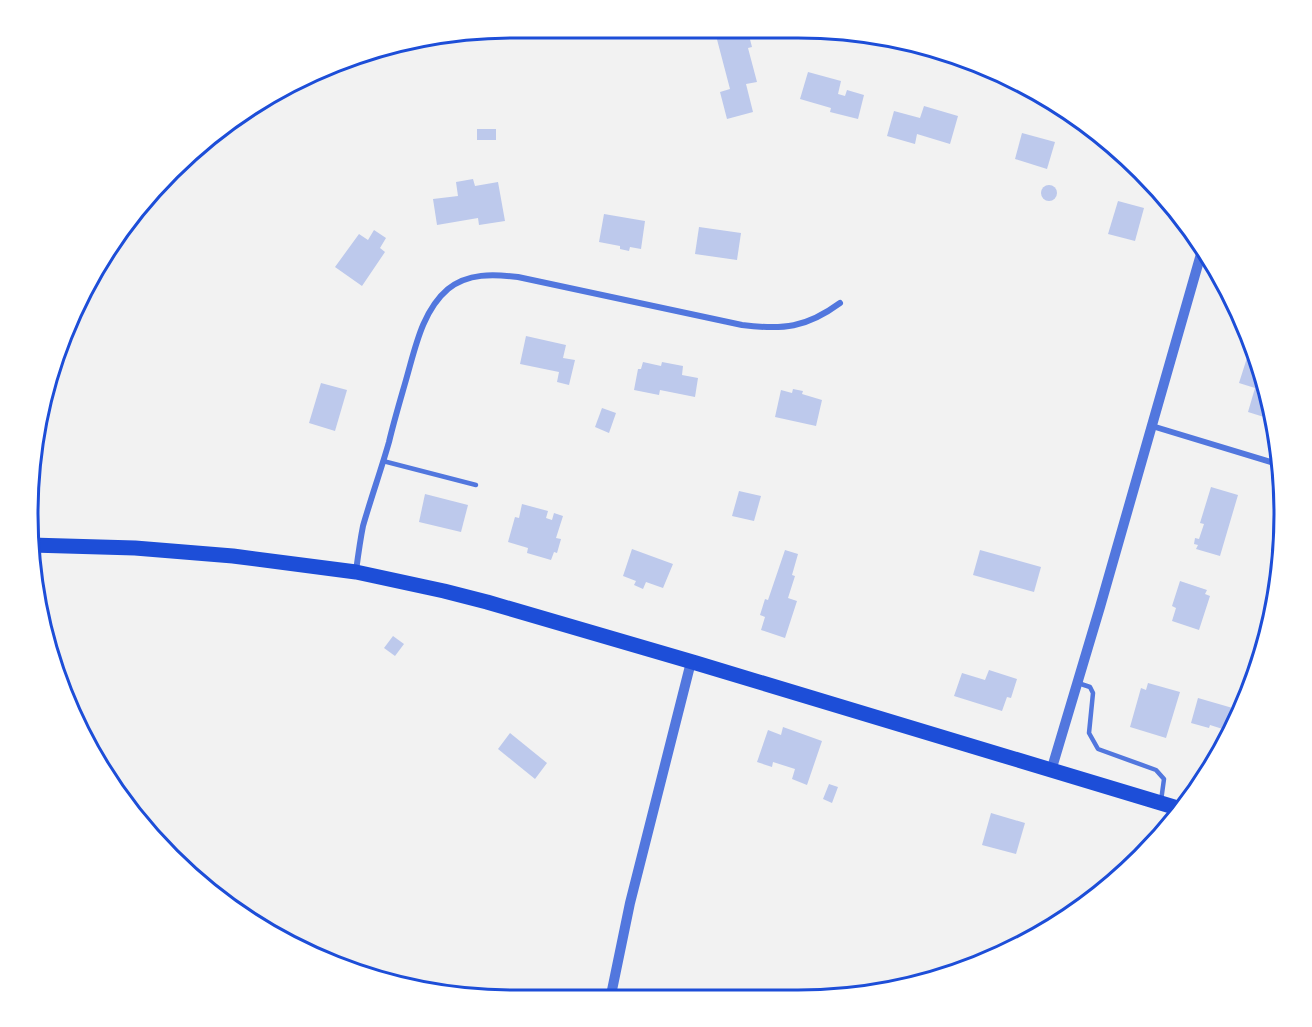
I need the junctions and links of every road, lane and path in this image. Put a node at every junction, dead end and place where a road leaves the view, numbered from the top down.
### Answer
1 (1200, 258) edge
2 (840, 303) dead end
3 (1152, 426) junction
4 (383, 461) junction
5 (1271, 462) edge
6 (477, 485) dead end
7 (39, 545) edge
8 (356, 572) junction
9 (691, 662) junction
10 (1078, 683) junction
11 (1051, 771) junction
12 (1160, 803) junction
13 (1173, 807) edge
14 (612, 990) edge

1 - 3 street
2 - 4 street
3 - 5 street
3 - 10 street
4 - 6 lane
4 - 8 street
7 - 8 main road
8 - 9 main road
9 - 11 main road
9 - 14 street
10 - 11 street
10 - 12 lane
11 - 12 main road
12 - 13 main road

